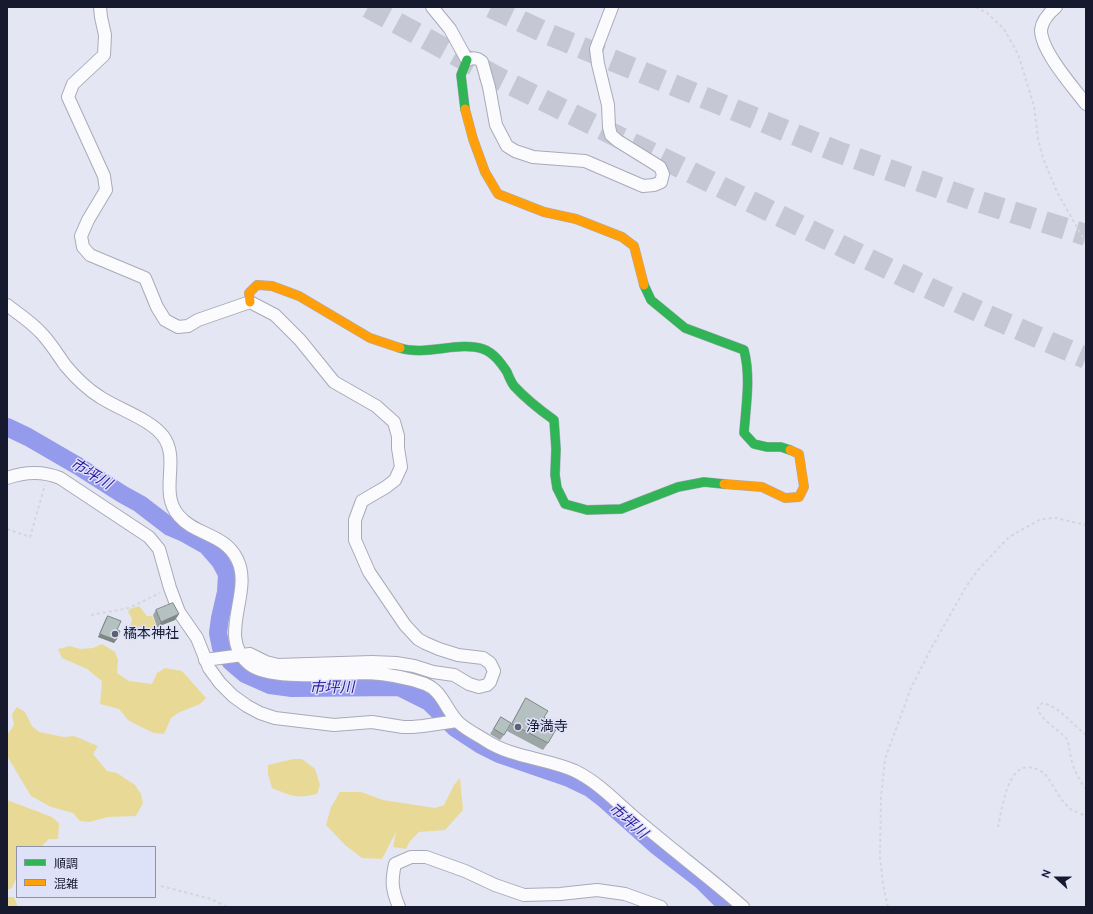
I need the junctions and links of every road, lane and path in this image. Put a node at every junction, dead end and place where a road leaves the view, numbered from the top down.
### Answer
1 (100, 7) edge
2 (432, 7) edge
3 (612, 7) edge
4 (976, 7) edge
5 (1056, 7) edge
6 (467, 60) junction
7 (1086, 104) edge
8 (1086, 243) edge
9 (250, 302) junction
10 (7, 305) edge
11 (48, 474) junction
12 (7, 478) edge
13 (1086, 525) edge
14 (7, 529) edge
15 (170, 588) junction
16 (91, 615) dead end
17 (150, 619) dead end
18 (129, 630) dead end
19 (241, 656) junction
20 (205, 660) junction
21 (457, 721) junction
22 (1086, 735) edge
23 (1086, 789) edge
24 (1086, 816) edge
25 (998, 827) dead end
26 (161, 886) dead end
27 (227, 907) edge
28 (399, 907) edge
29 (661, 907) edge
30 (743, 907) edge
31 (888, 907) edge

1 - 9 street
2 - 6 street
3 - 6 street
4 - 8 path
5 - 7 street
6 - 9 street
9 - 19 street
10 - 19 street
11 - 12 street
11 - 14 path
11 - 15 street
13 - 31 path
15 - 16 path
15 - 20 street
17 - 18 path
19 - 20 street
19 - 21 street
20 - 21 street
21 - 30 street
22 - 23 path
24 - 25 path
26 - 27 path
28 - 29 street

